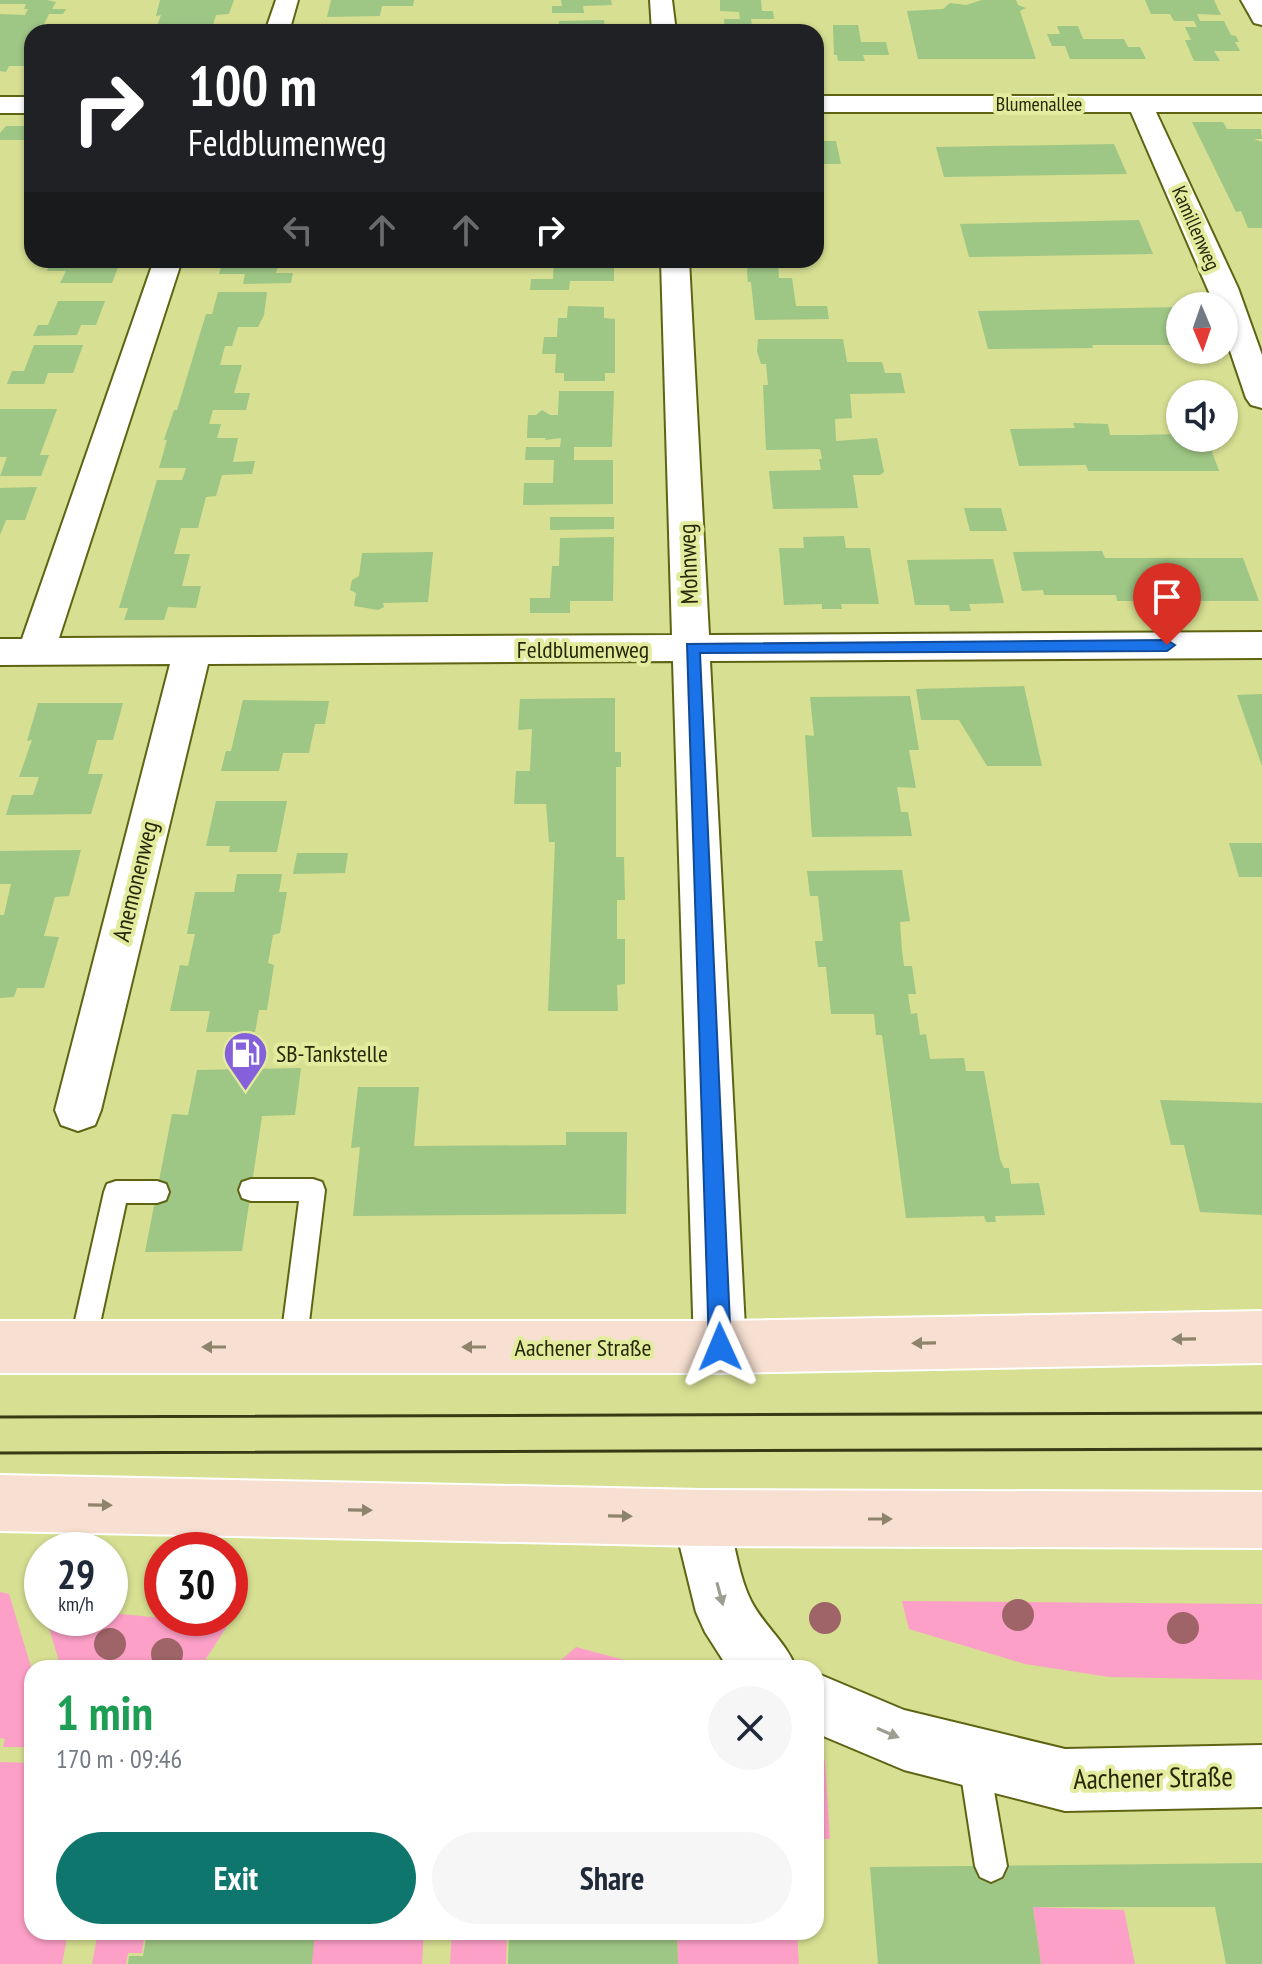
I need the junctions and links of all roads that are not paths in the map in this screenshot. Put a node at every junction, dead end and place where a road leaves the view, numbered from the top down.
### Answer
1 (287, 0) edge
2 (661, 0) edge
3 (1252, 0) edge
4 (1262, 18) edge
5 (280, 24) edge
6 (663, 24) edge
7 (824, 104) edge
8 (1140, 104) junction
9 (1262, 104) edge
10 (0, 105) edge
11 (24, 105) edge
12 (165, 268) edge
13 (675, 268) edge
14 (1262, 398) edge
15 (1262, 645) edge
16 (692, 648) junction
17 (0, 652) edge
18 (36, 652) junction
19 (192, 652) junction
20 (78, 1110) dead end
21 (251, 1190) dead end
22 (157, 1192) dead end
23 (1262, 1337) edge
24 (0, 1347) edge
25 (82, 1347) junction
26 (293, 1347) junction
27 (720, 1347) junction
28 (0, 1503) edge
29 (701, 1518) junction
30 (1262, 1520) edge
31 (761, 1660) edge
32 (824, 1706) edge
33 (973, 1757) junction
34 (1262, 1776) edge
35 (991, 1866) dead end

1 - 5 street
2 - 6 street
3 - 4 street
7 - 8 street, Blumenallee
8 - 9 street, Blumenallee
8 - 14 street, Kamillenweg
10 - 11 street
12 - 18 street
13 - 16 street, Mohnweg
15 - 16 street, Feldblumenweg
16 - 19 street, Feldblumenweg
16 - 27 street, Mohnweg
17 - 18 street, Feldblumenweg
18 - 19 street, Feldblumenweg
19 - 20 street, Anemonenweg
21 - 26 lane
22 - 25 lane
23 -> 27 main road, Aachener Straße
24 - 25 main road, Aachener Straße
26 -> 25 main road, Aachener Straße
27 -> 26 main road, Aachener Straße
28 -> 29 main road
29 -> 30 main road
29 -> 31 street
32 -> 33 street, Aachener Straße
33 - 34 street, Aachener Straße
33 - 35 lane

